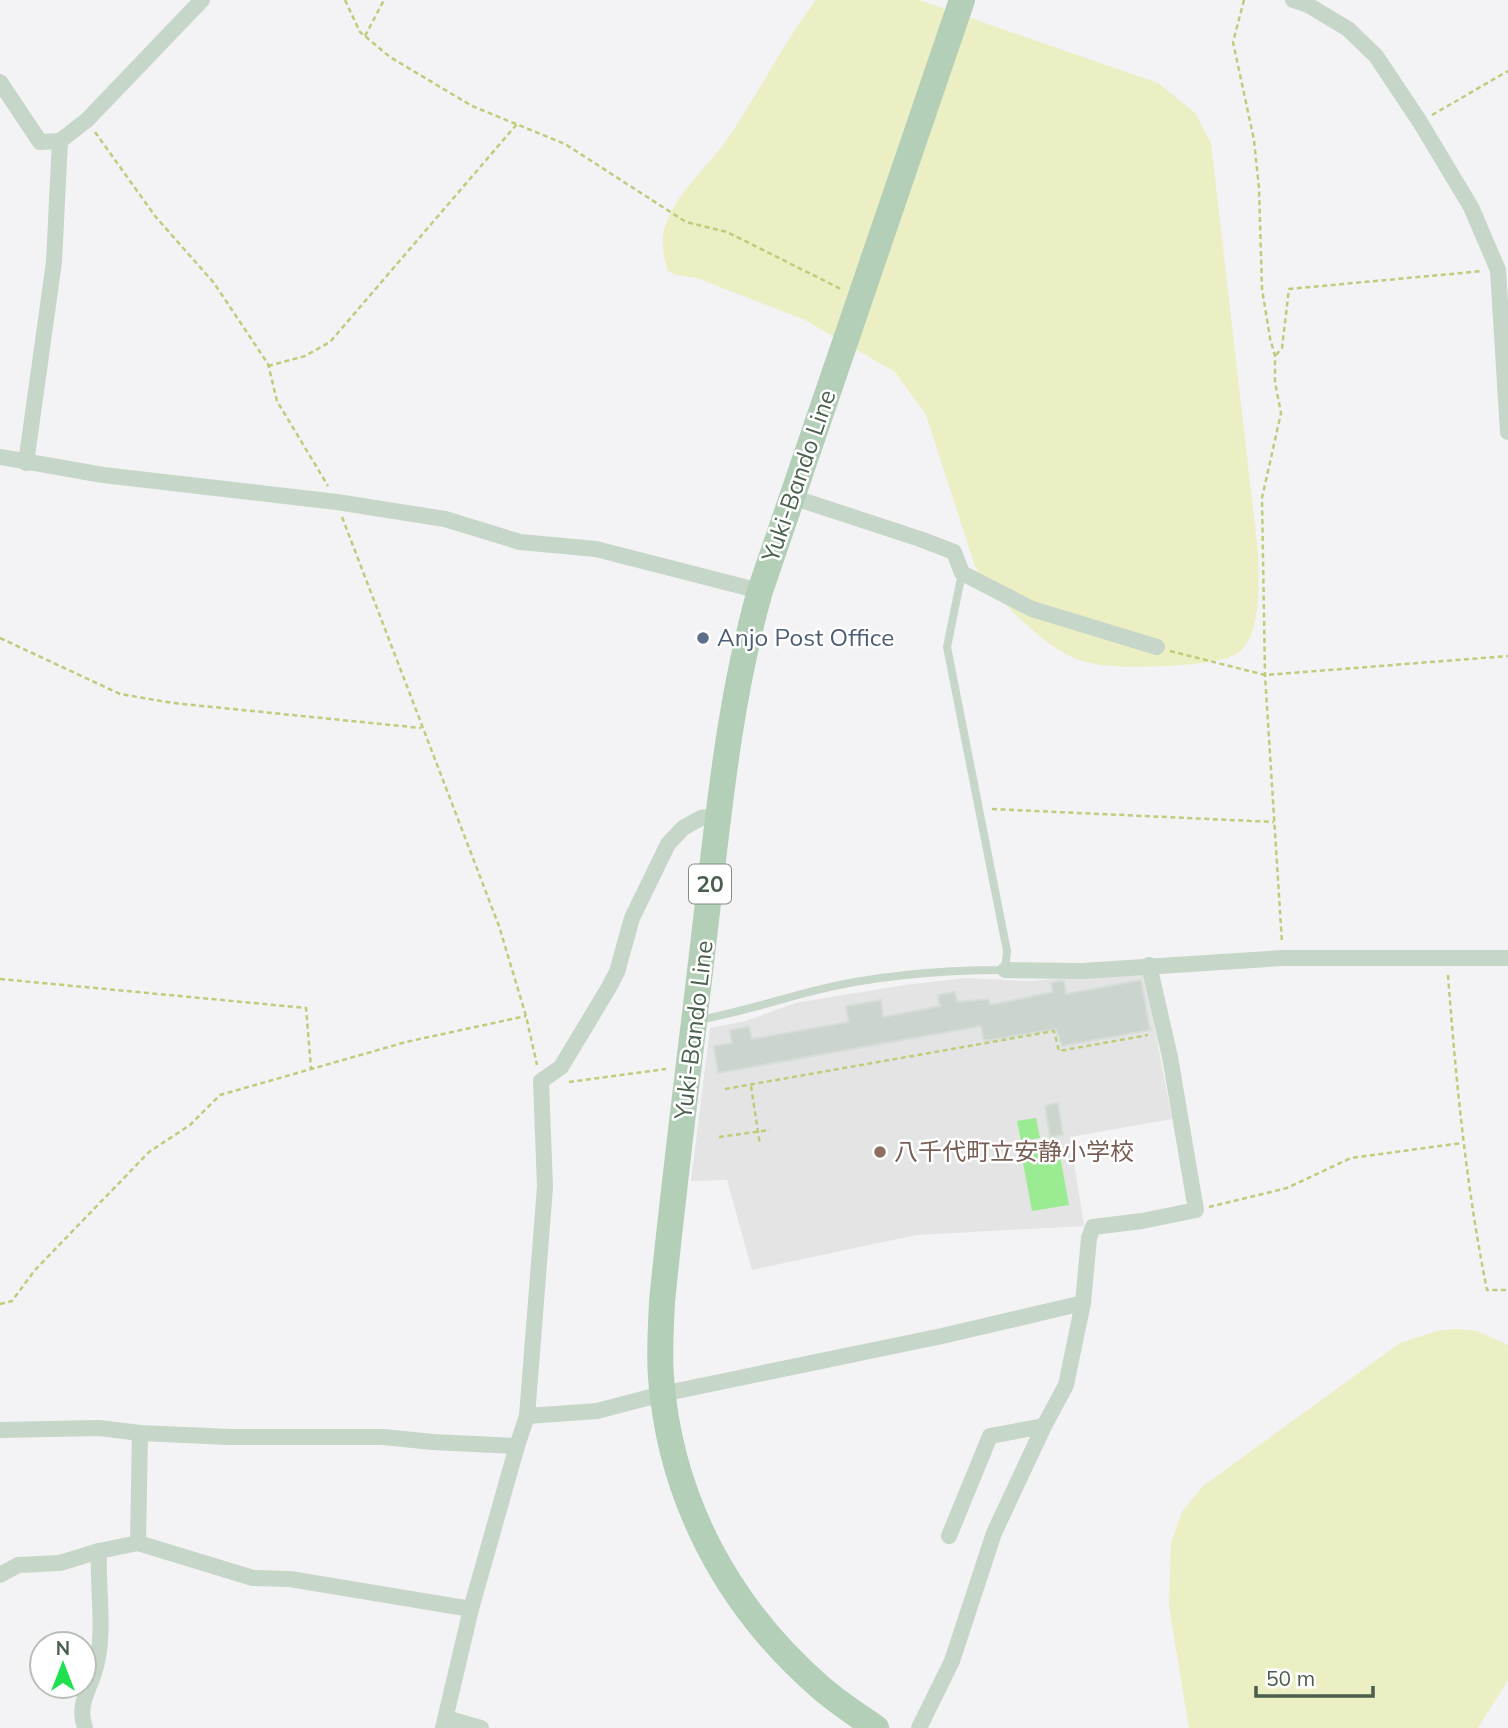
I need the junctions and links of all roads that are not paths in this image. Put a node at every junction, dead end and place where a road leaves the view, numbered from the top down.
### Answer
1 (202, 0) edge
2 (962, 0) edge
3 (1293, 0) edge
4 (0, 82) edge
5 (60, 141) junction
6 (1508, 432) edge
7 (0, 457) edge
8 (26, 463) junction
9 (792, 497) junction
10 (962, 573) junction
11 (760, 591) junction
12 (1157, 647) road end
13 (719, 815) junction
14 (1508, 958) edge
15 (1149, 965) junction
16 (1005, 970) junction
17 (695, 1020) junction
18 (1083, 1303) junction
19 (662, 1394) junction
20 (527, 1416) junction
21 (1044, 1426) junction
22 (0, 1430) edge
23 (140, 1433) junction
24 (517, 1446) junction
25 (949, 1536) dead end
26 (138, 1543) junction
27 (99, 1551) junction
28 (0, 1575) edge
29 (471, 1609) junction
30 (445, 1723) edge
31 (85, 1728) edge
32 (481, 1728) edge
33 (876, 1728) edge
34 (919, 1728) edge

1 - 5 street
2 - 9 main road, Yuki-Bando Line / 20
3 - 6 street
4 - 5 street
5 - 8 street
7 - 8 street
8 - 11 street
9 - 10 street
9 - 11 main road, Yuki-Bando Line / 20
10 - 12 street
10 - 16 lane
11 - 13 main road, Yuki-Bando Line / 20
13 - 17 main road, Yuki-Bando Line / 20
13 - 20 street
14 - 15 street
15 - 16 street
15 - 18 street
16 - 17 lane
17 - 19 main road, Yuki-Bando Line / 20
18 - 19 street
18 - 21 street
19 - 20 street
19 - 33 main road, Yuki-Bando Line / 20
20 - 24 street
21 - 25 street
21 - 34 street
22 - 23 street
23 - 24 street
23 - 26 street
24 - 29 street
26 - 27 street
26 - 29 street
27 - 28 street
27 - 31 street
29 - 30 street
30 - 32 street

